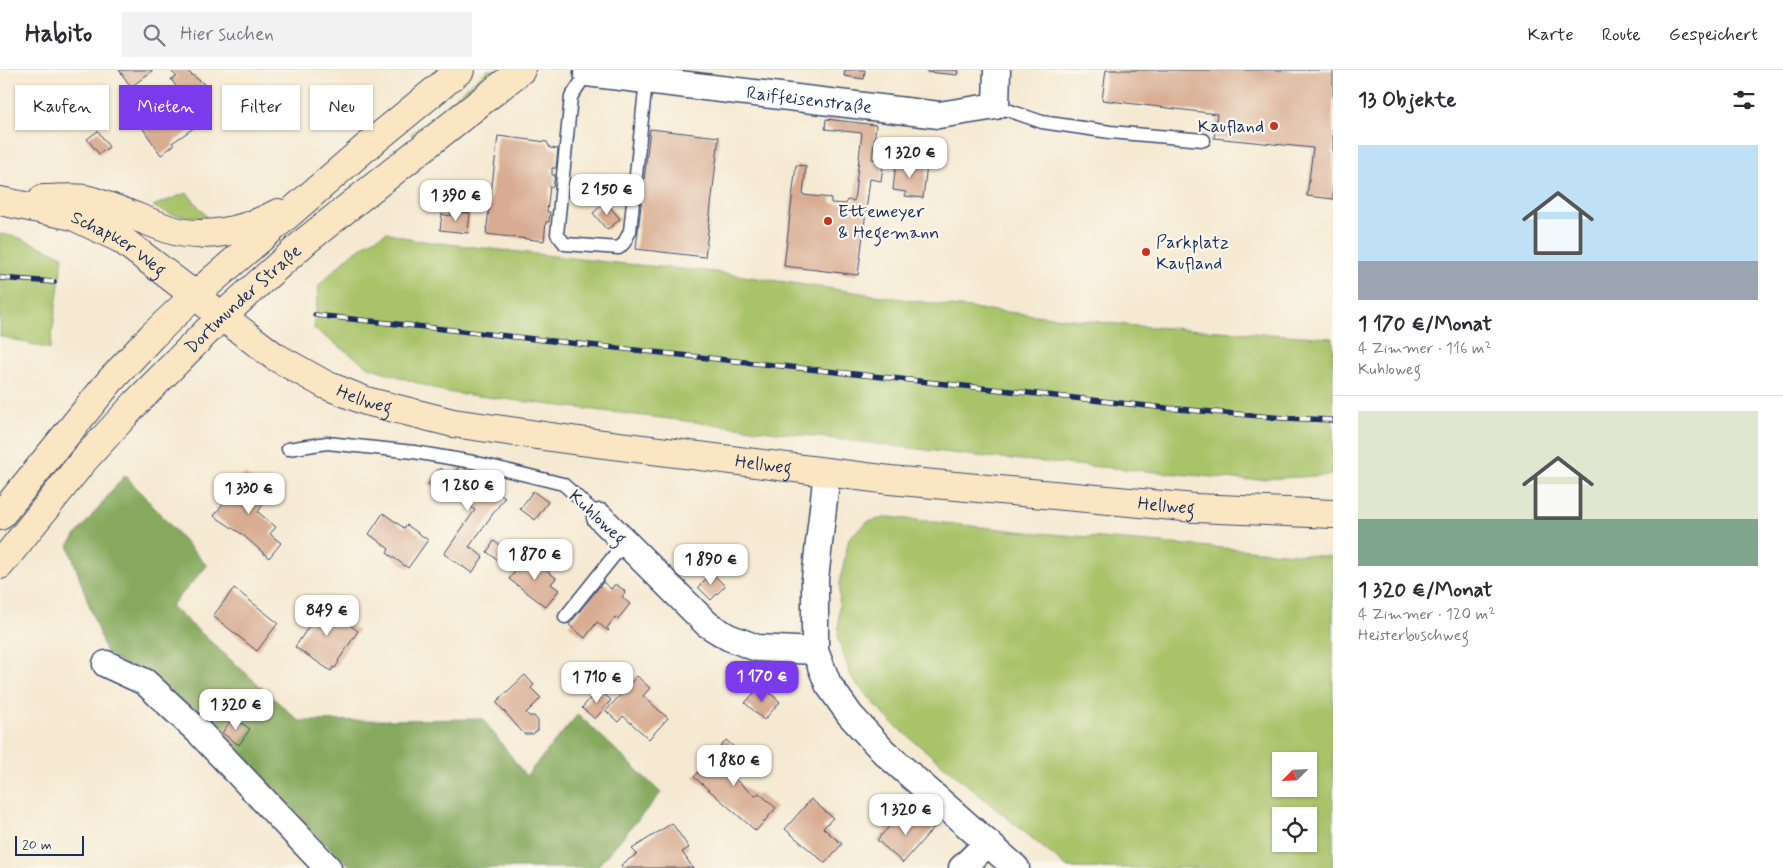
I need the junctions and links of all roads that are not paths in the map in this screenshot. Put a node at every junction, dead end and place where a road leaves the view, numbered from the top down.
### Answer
1 (460, 70) edge
2 (521, 70) edge
3 (997, 70) edge
4 (587, 73) joint
5 (616, 73) edge
6 (646, 81) junction
7 (996, 106) junction
8 (1204, 140) dead end
9 (310, 196) junction
10 (0, 200) edge
11 (194, 296) junction
12 (221, 317) junction
13 (288, 449) dead end
14 (827, 472) junction
15 (1333, 514) edge
16 (0, 516) edge
17 (600, 517) joint
18 (625, 542) junction
19 (0, 565) edge
20 (565, 617) dead end
21 (815, 651) junction
22 (106, 664) dead end
23 (988, 843) junction
24 (328, 868) edge
25 (962, 868) edge
26 (1016, 868) edge

1 - 9 street, Dortmunder Straße
2 - 12 street, Dortmunder Straße
3 - 7 street
4 - 5 street, Raiffeisenstraße
4 - 6 lane
5 - 6 street, Raiffeisenstraße
6 - 7 street, Raiffeisenstraße
7 - 8 lane
9 - 10 street
9 - 11 street, Dortmunder Straße
10 - 11 street, Schapker Weg
11 - 12 street, Schapker Weg
11 - 16 street, Dortmunder Straße
12 - 14 street, Hellweg
12 - 19 street, Dortmunder Straße
13 - 17 lane, Kuhloweg
14 - 15 street, Hellweg
14 - 21 street
17 - 18 street, Kuhloweg
18 - 20 lane
18 - 21 street, Kuhloweg
21 - 23 street
22 - 24 street
23 - 25 street
23 - 26 street

